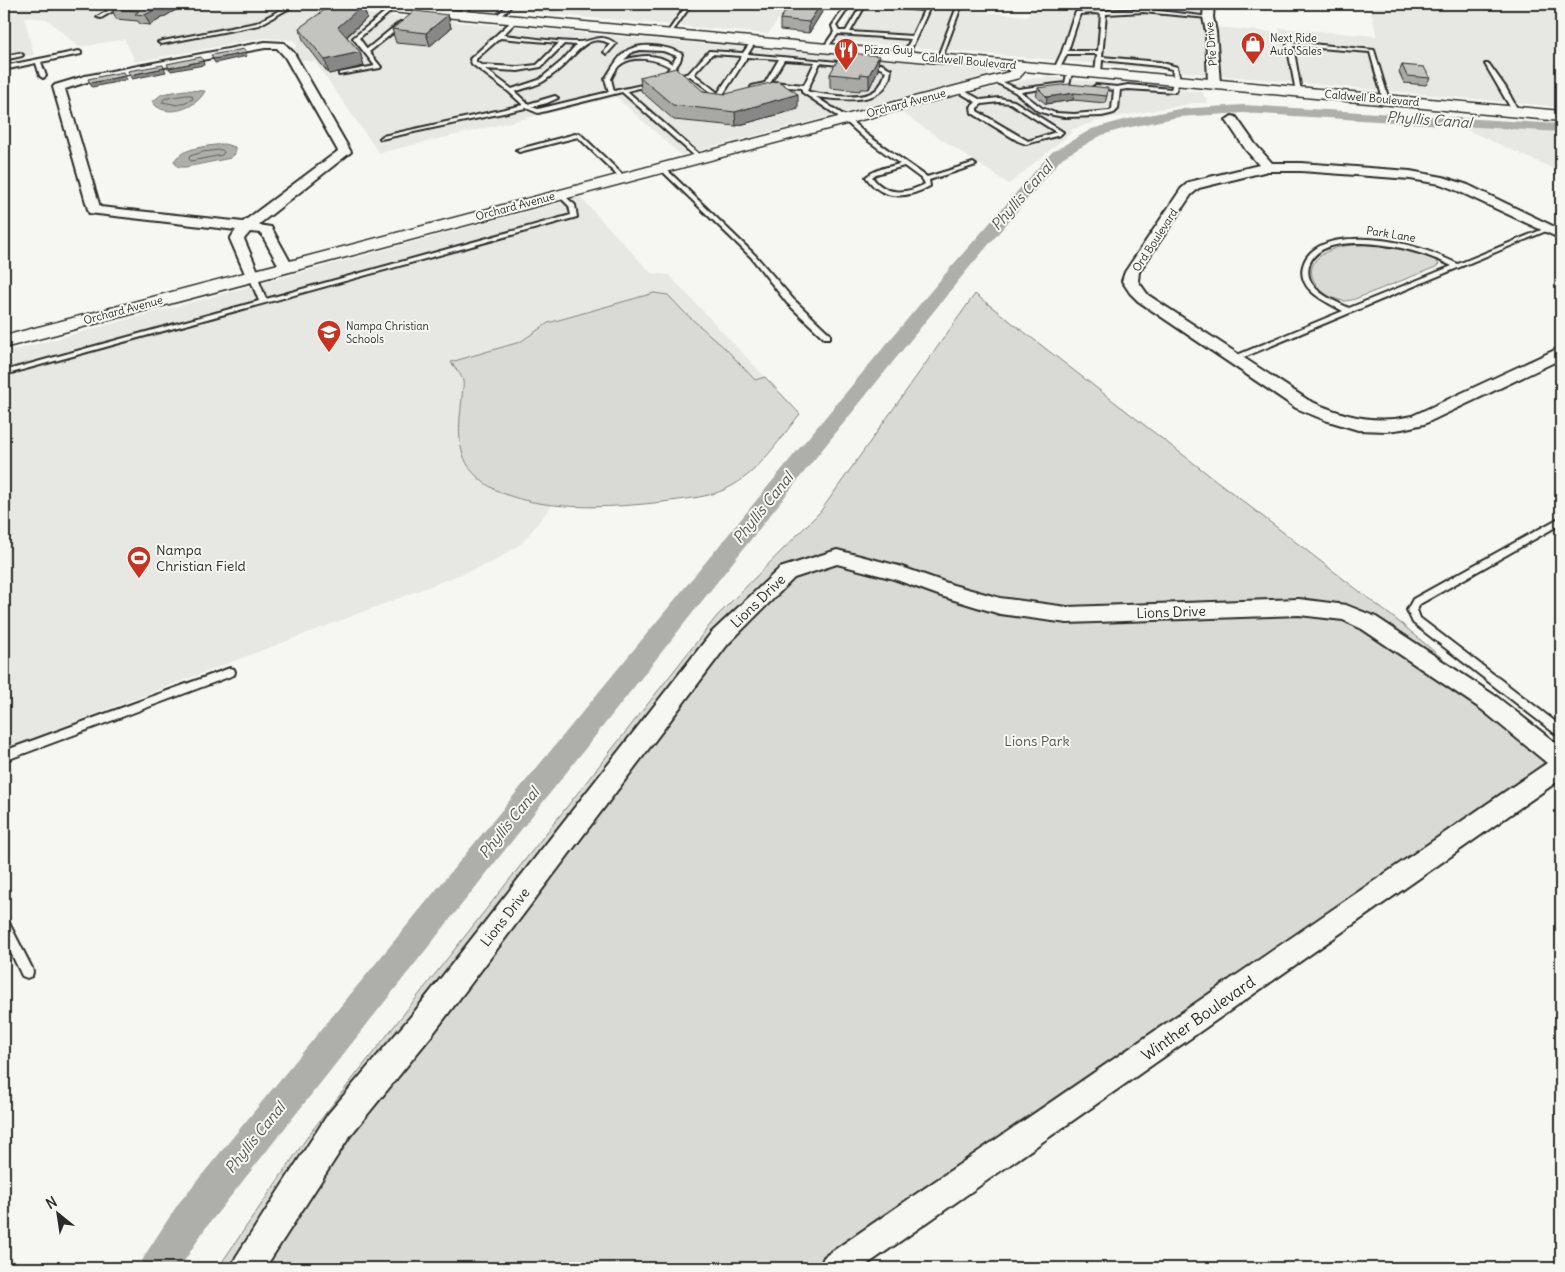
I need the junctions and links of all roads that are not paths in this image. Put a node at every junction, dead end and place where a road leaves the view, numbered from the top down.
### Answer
1 (123, 4) edge
2 (295, 4) edge
3 (347, 4) edge
4 (432, 4) edge
5 (472, 4) edge
6 (511, 4) edge
7 (676, 4) edge
8 (689, 4) edge
9 (849, 4) edge
10 (960, 4) edge
11 (1158, 4) edge
12 (1209, 4) edge
13 (367, 5) edge
14 (888, 5) edge
15 (393, 8) junction
16 (1158, 12) junction
17 (415, 13) junction
18 (1104, 13) junction
19 (460, 14) junction
20 (99, 17) dead end
21 (1208, 17) junction
22 (497, 18) junction
23 (517, 19) junction
24 (404, 22) edge
25 (848, 31) junction
26 (837, 32) junction
27 (670, 33) junction
28 (499, 36) junction
29 (914, 38) junction
30 (753, 41) junction
31 (161, 42) dead end
32 (564, 42) junction
33 (580, 44) junction
34 (825, 47) junction
35 (366, 52) junction
36 (607, 52) dead end
37 (1065, 52) junction
38 (79, 53) dead end
39 (20, 55) dead end
40 (745, 55) junction
41 (906, 55) junction
42 (4, 58) edge
43 (939, 58) junction
44 (782, 59) junction
45 (38, 61) junction
46 (818, 61) junction
47 (1100, 61) junction
48 (619, 63) junction
49 (852, 64) edge
50 (860, 64) edge
51 (1487, 65) dead end
52 (671, 66) junction
53 (1023, 66) junction
54 (479, 67) junction
55 (4, 68) edge
56 (341, 74) edge
57 (691, 74) junction
58 (43, 76) dead end
59 (1067, 77) junction
60 (994, 80) junction
61 (1176, 80) junction
62 (664, 81) junction
63 (767, 84) junction
64 (1214, 84) junction
65 (1089, 86) edge
66 (806, 87) junction
67 (1117, 88) junction
68 (748, 89) edge
69 (957, 89) junction
70 (623, 90) junction
71 (511, 91) junction
72 (1298, 91) junction
73 (1017, 92) junction
74 (612, 93) junction
75 (729, 94) edge
76 (808, 94) junction
77 (719, 96) junction
78 (555, 98) dead end
79 (1386, 100) junction
80 (980, 102) junction
81 (526, 106) junction
82 (1516, 112) junction
83 (1561, 116) edge
84 (846, 119) junction
85 (1232, 120) dead end
86 (383, 138) dead end
87 (519, 150) dead end
88 (699, 157) junction
89 (905, 164) junction
90 (973, 165) dead end
91 (661, 167) junction
92 (1268, 167) junction
93 (622, 177) junction
94 (926, 179) junction
95 (560, 194) junction
96 (246, 227) junction
97 (1548, 229) junction
98 (1561, 235) edge
99 (1458, 266) junction
100 (286, 267) junction
101 (253, 276) junction
102 (263, 301) junction
103 (1348, 311) junction
104 (828, 336) dead end
105 (4, 342) edge
106 (1561, 353) edge
107 (1234, 358) junction
108 (4, 373) edge
109 (1561, 520) edge
110 (230, 672) dead end
111 (1561, 732) edge
112 (4, 756) edge
113 (1561, 760) edge
114 (1561, 766) edge
115 (4, 925) edge
116 (27, 972) dead end
117 (247, 1268) edge
118 (835, 1268) edge

1 - 20 lane
2 - 31 lane
3 - 13 main road, Caldwell Boulevard
4 - 17 lane
5 - 19 lane
6 - 22 lane
7 - 8 lane
8 - 27 lane
9 - 26 lane
10 - 43 lane
11 - 16 lane
12 - 21 street, Pfe Drive
13 - 15 main road, Caldwell Boulevard
14 - 25 lane
14 - 29 lane
15 - 17 main road, Caldwell Boulevard
15 - 35 lane
16 - 18 lane
16 - 21 lane
17 - 19 main road, Caldwell Boulevard
18 - 37 lane
18 - 47 lane
19 - 22 main road, Caldwell Boulevard
21 - 64 street, Pfe Drive
22 - 23 main road, Caldwell Boulevard
23 - 27 main road, Caldwell Boulevard
23 - 28 lane
24 - 35 lane
25 - 26 lane
25 - 29 lane
26 - 34 lane
27 - 30 main road, Caldwell Boulevard
28 - 32 lane
28 - 54 lane
29 - 41 lane
30 - 34 main road, Caldwell Boulevard
30 - 40 lane
32 - 33 lane
32 - 54 lane
33 - 36 lane
33 - 71 lane
34 - 41 main road, Caldwell Boulevard
35 - 56 lane
37 - 47 lane
37 - 59 lane
38 - 45 lane
39 - 42 lane
40 - 44 lane
40 - 57 lane
40 - 77 lane
41 - 43 main road, Caldwell Boulevard
43 - 53 main road, Caldwell Boulevard
44 - 46 lane
44 - 63 lane
45 - 55 lane
45 - 58 lane
46 - 49 lane
46 - 66 lane
47 - 59 main road, Caldwell Boulevard
47 - 61 main road, Caldwell Boulevard
48 - 52 lane
48 - 52 lane
48 - 74 lane
50 - 76 lane
51 - 82 lane
52 - 62 lane
53 - 59 main road, Caldwell Boulevard
53 - 60 main road, Orchard Avenue
54 - 71 lane
57 - 62 lane
57 - 77 lane
59 - 73 lane
60 - 69 main road, Orchard Avenue
60 - 73 lane
61 - 64 main road, Caldwell Boulevard
61 - 67 lane
62 - 70 lane
63 - 66 lane
63 - 68 lane
64 - 72 main road, Caldwell Boulevard
65 - 67 lane
66 - 76 lane
67 - 73 lane
69 - 80 lane
69 - 84 main road, Orchard Avenue
70 - 74 lane
70 - 88 lane
71 - 81 lane
72 - 79 main road, Caldwell Boulevard
72 - 79 lane
74 - 81 lane
75 - 77 lane
76 - 84 lane
78 - 81 lane
79 - 82 main road, Caldwell Boulevard
80 - 80 lane
81 - 86 lane
82 - 83 main road, Caldwell Boulevard
84 - 88 main road, Orchard Avenue
84 - 89 lane
85 - 92 street
87 - 93 lane
88 - 91 main road, Orchard Avenue
89 - 94 lane
89 - 94 lane
90 - 94 lane
91 - 93 main road, Orchard Avenue
91 - 104 lane
92 - 97 street, Ord Boulevard
92 - 107 street, Ord Boulevard
93 - 95 main road, Orchard Avenue
95 - 100 main road, Orchard Avenue
95 - 102 lane
96 - 96 street
96 - 100 street
96 - 101 street
97 - 98 street, Ord Boulevard
97 - 99 lane
99 - 103 lane
99 - 103 lane, Park Lane
100 - 101 main road, Orchard Avenue
101 - 102 lane
101 - 105 main road, Orchard Avenue
102 - 108 lane
103 - 107 lane
106 - 107 street, Ord Boulevard
109 - 111 lane
110 - 112 lane
113 - 117 street, Lions Drive
114 - 118 street, Winther Boulevard
115 - 116 lane

